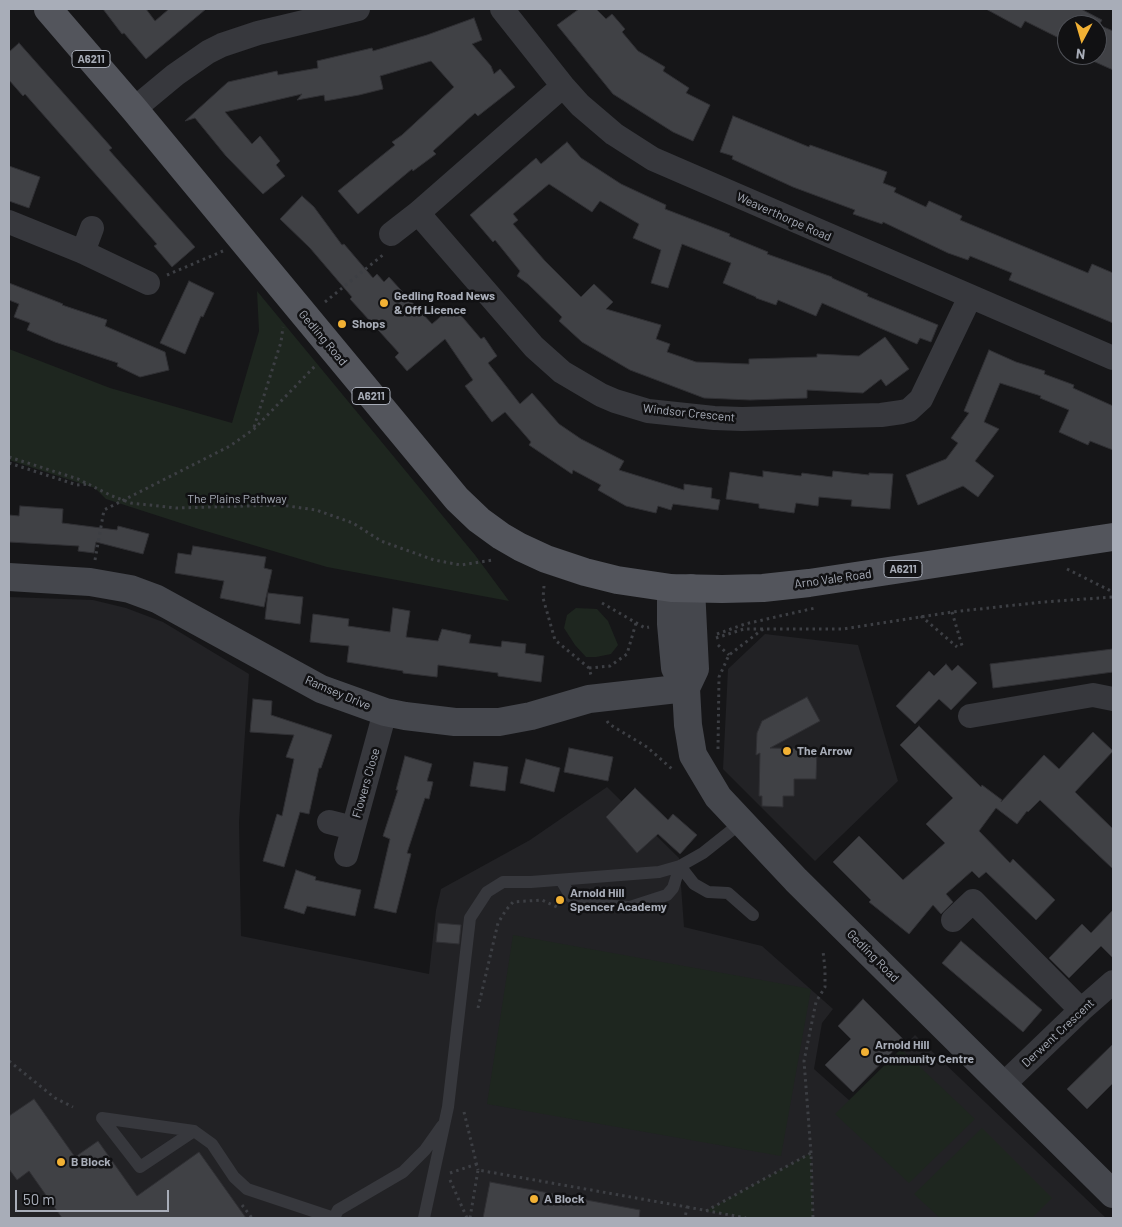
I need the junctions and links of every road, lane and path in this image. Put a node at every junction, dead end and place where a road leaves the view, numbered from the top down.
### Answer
1 (48, 9) edge
2 (358, 9) edge
3 (502, 9) edge
4 (277, 18) edge
5 (563, 86) junction
6 (134, 110) junction
7 (418, 213) junction
8 (9, 222) edge
9 (92, 228) dead end
10 (392, 234) joint
11 (245, 242) junction
12 (83, 252) junction
13 (148, 283) joint
14 (287, 294) junction
15 (970, 297) junction
16 (306, 318) junction
17 (333, 348) junction
18 (1113, 358) edge
19 (254, 429) junction
20 (9, 457) edge
21 (9, 463) edge
22 (89, 484) junction
23 (123, 500) junction
24 (1113, 537) edge
25 (499, 559) dead end
26 (1068, 569) dead end
27 (9, 577) edge
28 (90, 582) junction
29 (544, 586) dead end
30 (553, 588) dead end
31 (681, 588) junction
32 (1113, 592) edge
33 (1113, 596) edge
34 (597, 602) dead end
35 (952, 612) junction
36 (920, 616) junction
37 (636, 623) junction
38 (671, 624) junction
39 (764, 628) junction
40 (957, 647) dead end
41 (963, 649) dead end
42 (728, 655) junction
43 (589, 668) dead end
44 (686, 688) junction
45 (1113, 699) edge
46 (385, 712) junction
47 (970, 716) dead end
48 (718, 751) dead end
49 (329, 822) dead end
50 (742, 822) junction
51 (353, 828) junction
52 (346, 855) dead end
53 (680, 866) junction
54 (560, 880) junction
55 (753, 915) dead end
56 (953, 920) dead end
57 (492, 948) dead end
58 (823, 951) dead end
59 (1113, 982) edge
60 (1081, 1010) junction
61 (476, 1014) dead end
62 (9, 1061) edge
63 (1004, 1084) junction
64 (73, 1108) dead end
65 (464, 1111) dead end
66 (445, 1122) junction
67 (194, 1131) junction
68 (811, 1153) junction
69 (477, 1164) junction
70 (478, 1170) junction
71 (1113, 1194) edge
72 (687, 1208) junction
73 (706, 1211) junction
74 (334, 1218) edge
75 (424, 1218) edge
76 (469, 1218) edge
77 (685, 1218) edge
78 (746, 1218) edge
79 (813, 1218) edge

1 - 6 main road, Gedling Road / A6211
2 - 4 street
3 - 5 street, Weaverthorpe Road
4 - 6 street
5 - 7 street
5 - 15 street, Weaverthorpe Road
6 - 11 main road, Gedling Road / A6211
7 - 10 street
7 - 15 street, Windsor Crescent
8 - 12 street
9 - 12 street
10 - 16 path
11 - 13 path
11 - 14 main road, Gedling Road / A6211
12 - 13 street
14 - 16 main road, Gedling Road / A6211
14 - 19 path
15 - 18 street, Weaverthorpe Road
16 - 17 main road, Gedling Road / A6211
17 - 19 path
17 - 31 main road, Gedling Road / A6211
19 - 23 path
20 - 22 path, The Plains Pathway
21 - 22 path, The Plains Pathway
22 - 23 path, The Plains Pathway
23 - 25 path, The Plains Pathway
23 - 28 path
24 - 31 main road, Arno Vale Road / A6211
26 - 32 path
27 - 28 street, Ramsey Drive
28 - 46 street, Ramsey Drive
29 - 30 path
31 - 38 street, Gedling Road
31 - 44 street, Gedling Road
33 - 35 path
34 - 37 path
35 - 36 path
35 - 41 path
36 - 39 path
36 - 40 path
37 - 38 path
37 - 43 path
38 - 44 street, Gedling Road
39 - 42 path
39 - 42 path
42 - 48 path
44 - 46 street, Ramsey Drive
44 - 50 street, Gedling Road
45 - 47 street
46 - 51 street, Flowers Close
49 - 51 street
50 - 53 lane
50 - 63 street, Gedling Road
51 - 52 street, Flowers Close
53 - 54 lane
53 - 54 lane
53 - 55 lane
54 - 66 lane
56 - 60 street
57 - 61 path
58 - 68 path
59 - 60 street, Derwent Crescent
60 - 63 street, Derwent Crescent
62 - 64 path
63 - 71 street, Gedling Road
65 - 69 path
66 - 74 lane
66 - 75 lane
67 - 67 lane
67 - 74 lane
68 - 73 path
68 - 79 path
69 - 70 path
69 - 76 path
70 - 72 path
70 - 76 path
72 - 73 path
72 - 77 path
73 - 78 path

